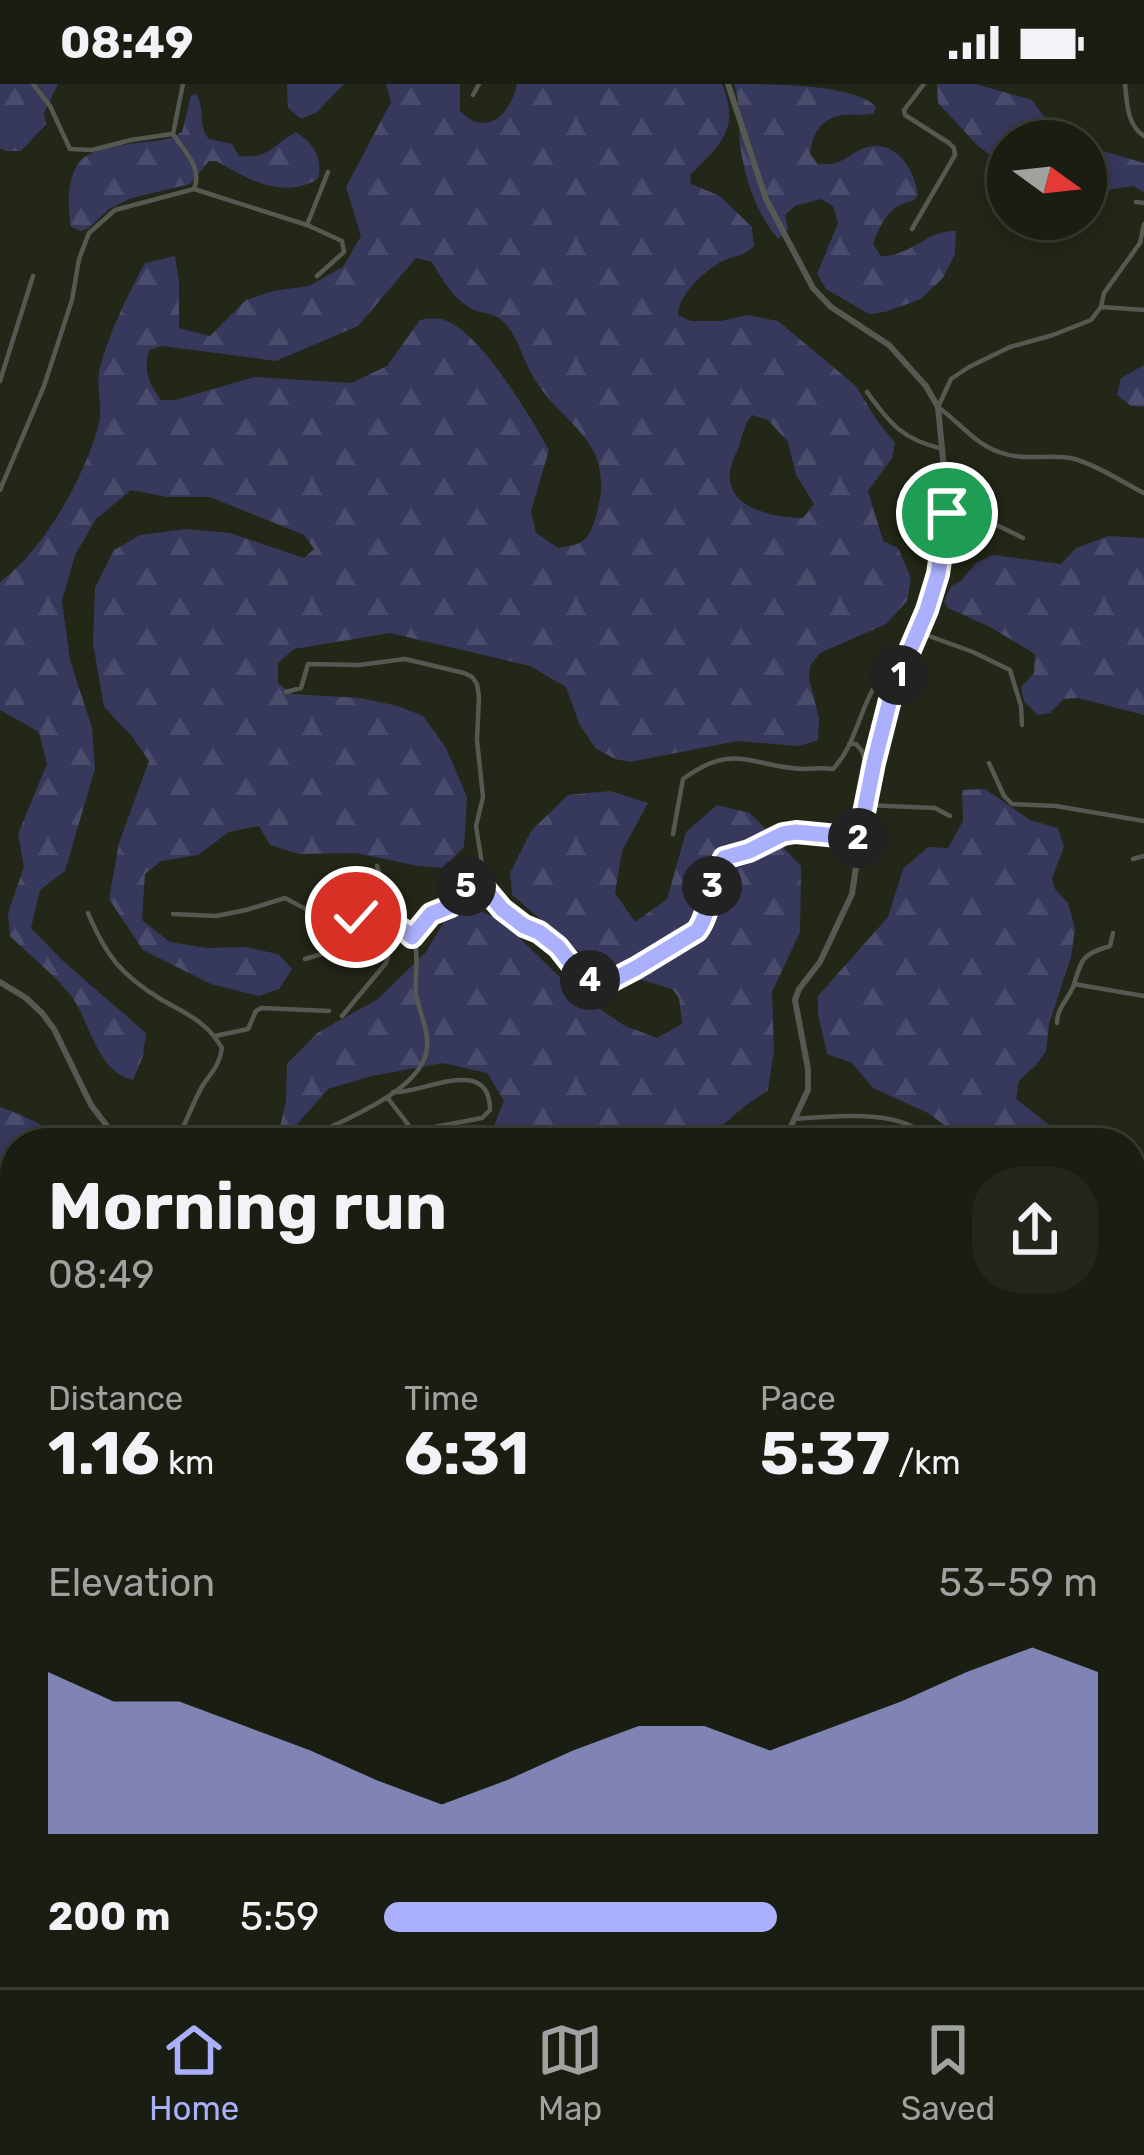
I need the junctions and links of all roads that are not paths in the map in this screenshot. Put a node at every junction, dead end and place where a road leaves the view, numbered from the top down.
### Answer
1 (33, 84) edge
2 (183, 84) edge
3 (479, 84) edge
4 (728, 84) edge
5 (924, 84) edge
6 (1125, 84) edge
7 (472, 95) dead end
8 (172, 134) junction
9 (1144, 136) edge
10 (328, 172) dead end
11 (194, 189) junction
12 (1144, 224) edge
13 (308, 225) junction
14 (911, 229) dead end
15 (33, 276) dead end
16 (317, 276) dead end
17 (1101, 307) junction
18 (1144, 310) edge
19 (0, 356) edge
20 (3, 371) edge
21 (0, 381) edge
22 (867, 392) dead end
23 (938, 407) junction
24 (943, 449) junction
25 (0, 490) edge
26 (1144, 493) edge
27 (947, 513) junction
28 (1024, 538) dead end
29 (918, 632) junction
30 (286, 692) dead end
31 (1022, 725) dead end
32 (849, 744) junction
33 (988, 763) dead end
34 (871, 778) junction
35 (865, 805) junction
36 (950, 816) dead end
37 (1144, 821) edge
38 (673, 834) dead end
39 (859, 838) junction
40 (1144, 856) edge
41 (1133, 859) dead end
42 (377, 866) dead end
43 (470, 878) junction
44 (88, 913) dead end
45 (173, 914) dead end
46 (356, 917) junction
47 (392, 925) junction
48 (404, 929) junction
49 (1113, 933) dead end
50 (412, 937) junction
51 (304, 959) dead end
52 (0, 982) edge
53 (1074, 984) junction
54 (1144, 996) edge
55 (328, 1011) dead end
56 (343, 1016) dead end
57 (1057, 1023) dead end
58 (215, 1036) junction
59 (390, 1094) junction
60 (795, 1119) junction
61 (109, 1128) edge
62 (184, 1128) edge
63 (327, 1128) edge
64 (411, 1128) edge
65 (440, 1128) edge
66 (790, 1128) edge
67 (918, 1128) edge

1 - 8 street
2 - 8 street
3 - 7 street
4 - 23 street
5 - 14 street
6 - 9 street
8 - 11 street
10 - 13 street
11 - 13 street
11 - 25 street
12 - 17 street
13 - 16 street
15 - 20 street
17 - 18 street
17 - 23 street
19 - 20 street
20 - 21 street
22 - 24 street
23 - 24 street
23 - 26 street
24 - 27 street
27 - 28 street
27 - 29 street
29 - 31 street
29 - 32 street
29 - 34 street
30 - 43 street
32 - 34 street
32 - 38 street
33 - 37 street
34 - 35 street
35 - 36 street
35 - 39 street
39 - 43 street
39 - 60 street
40 - 41 street
42 - 47 street
43 - 50 street
44 - 58 street
45 - 46 street
46 - 47 street
46 - 51 street
47 - 48 street
48 - 50 street
48 - 56 street
49 - 53 street
50 - 59 street
52 - 61 street
53 - 54 street
53 - 57 street
55 - 58 street
58 - 62 street
59 - 63 street
59 - 64 street
59 - 65 street
60 - 66 street
60 - 67 street

